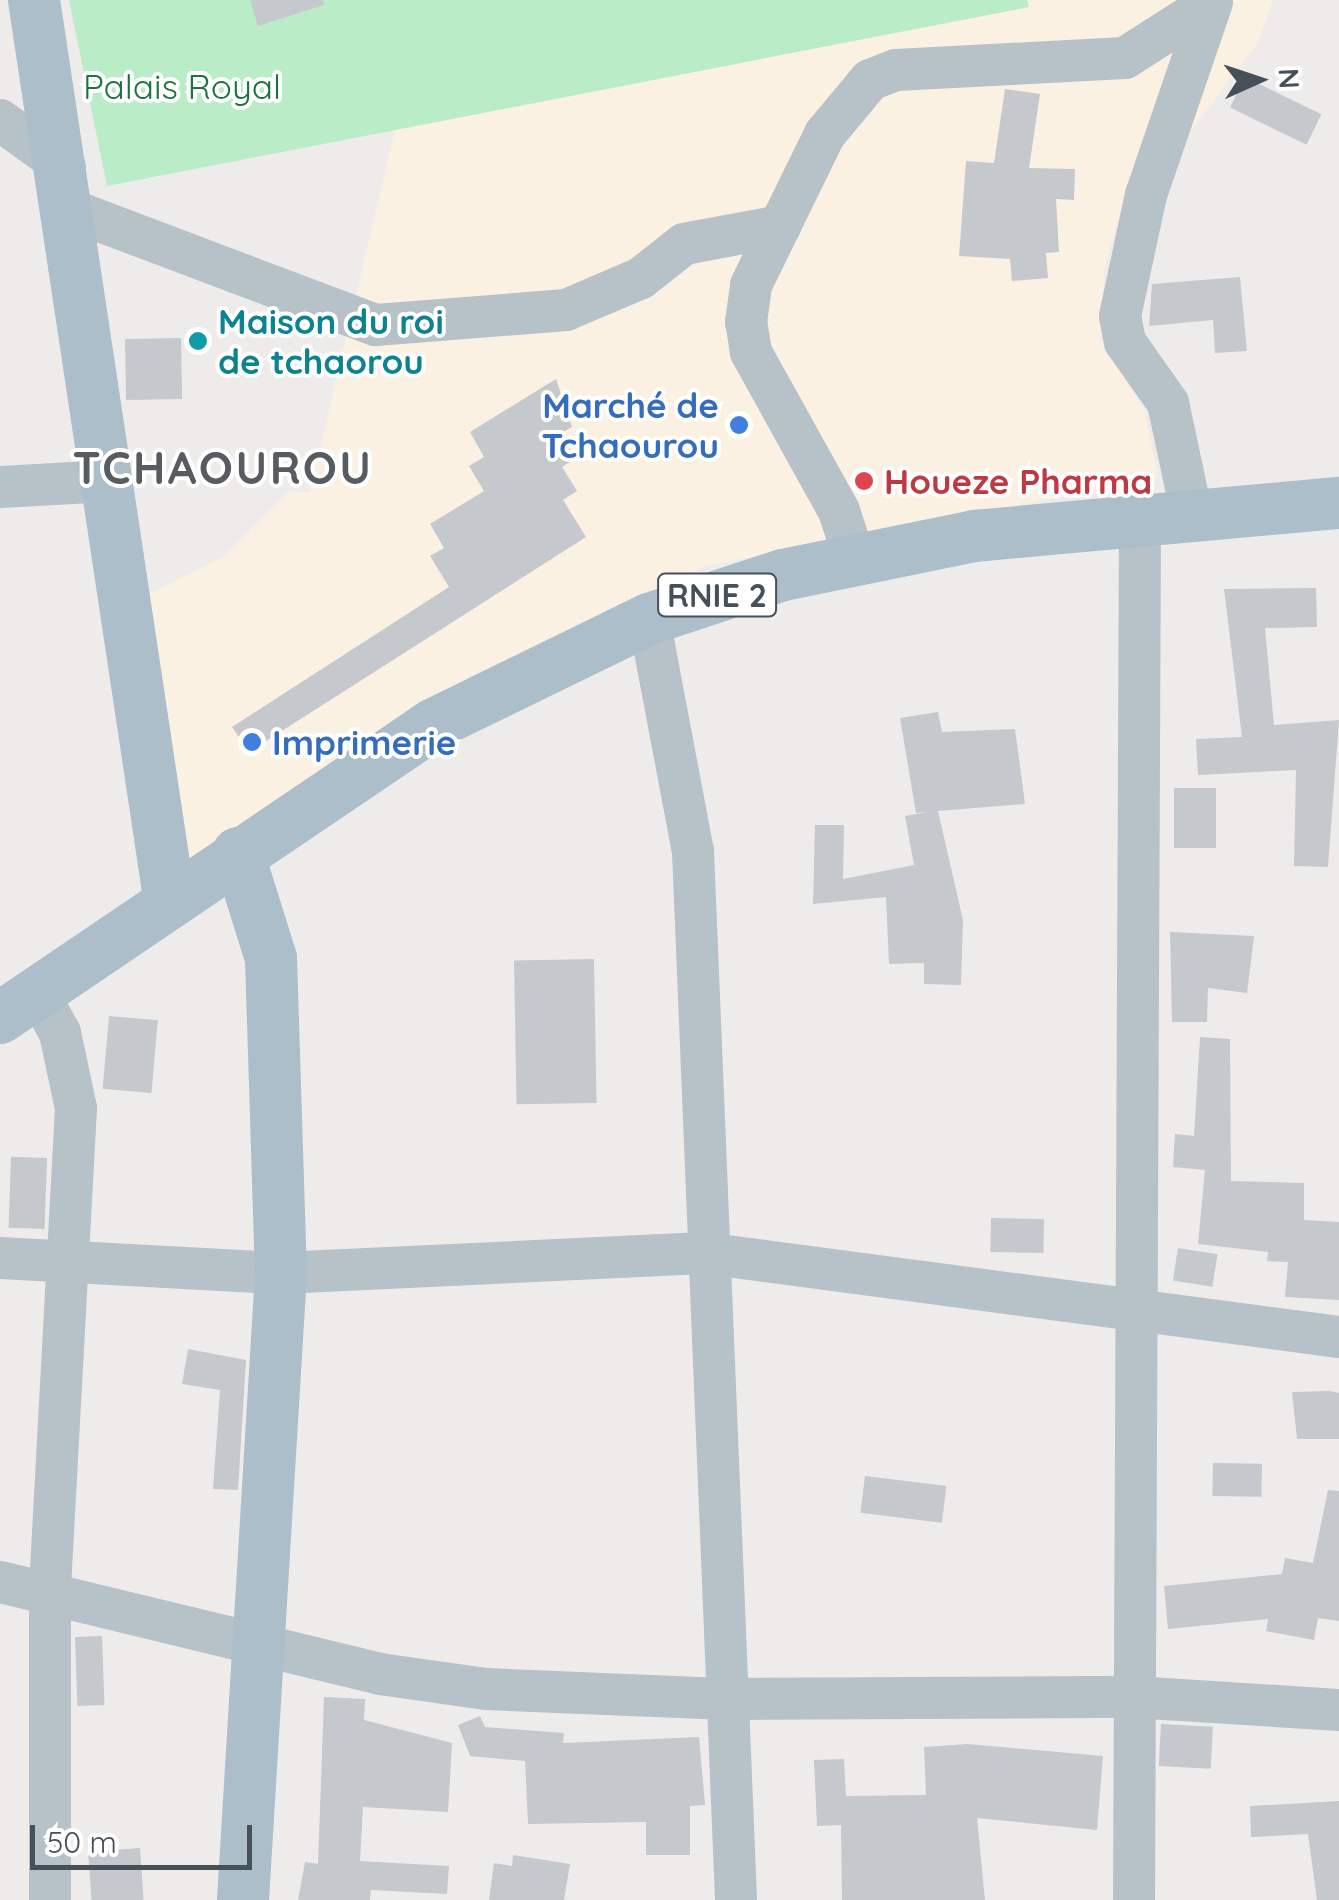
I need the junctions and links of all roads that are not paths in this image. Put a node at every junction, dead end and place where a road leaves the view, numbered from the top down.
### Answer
1 (34, 0) edge
2 (1212, 2) edge
3 (0, 120) edge
4 (68, 189) junction
5 (780, 226) junction
6 (109, 481) junction
7 (0, 487) edge
8 (1339, 503) edge
9 (1191, 510) junction
10 (1140, 515) junction
11 (854, 560) junction
12 (649, 619) junction
13 (238, 853) junction
14 (170, 903) junction
15 (18, 1005) edge
16 (704, 1253) junction
17 (0, 1258) edge
18 (62, 1262) junction
19 (281, 1273) junction
20 (1141, 1309) junction
21 (1339, 1336) edge
22 (0, 1582) edge
23 (50, 1592) junction
24 (259, 1641) junction
25 (1132, 1698) junction
26 (722, 1699) junction
27 (1339, 1710) edge
28 (50, 1900) edge
29 (243, 1900) edge
30 (736, 1900) edge
31 (1134, 1900) edge

1 - 4 main road
2 - 5 street
2 - 9 street
3 - 4 street
4 - 5 street
4 - 6 main road
5 - 11 street
6 - 7 street
6 - 14 main road
8 - 9 main road, RNIE 2
9 - 10 main road, RNIE 2
10 - 11 main road, RNIE 2
10 - 20 street
11 - 12 main road, RNIE 2
12 - 13 main road, RNIE 2
12 - 16 street
13 - 14 main road, RNIE 2
13 - 19 main road
14 - 15 main road, RNIE 2
15 - 18 street
16 - 19 street
16 - 20 street
16 - 26 street
17 - 18 street
18 - 19 street
18 - 23 street
19 - 24 main road
20 - 21 street
20 - 25 street
22 - 23 street
23 - 24 street
23 - 28 street
24 - 26 street
24 - 29 main road
25 - 26 street
25 - 27 street
25 - 31 street
26 - 30 street

